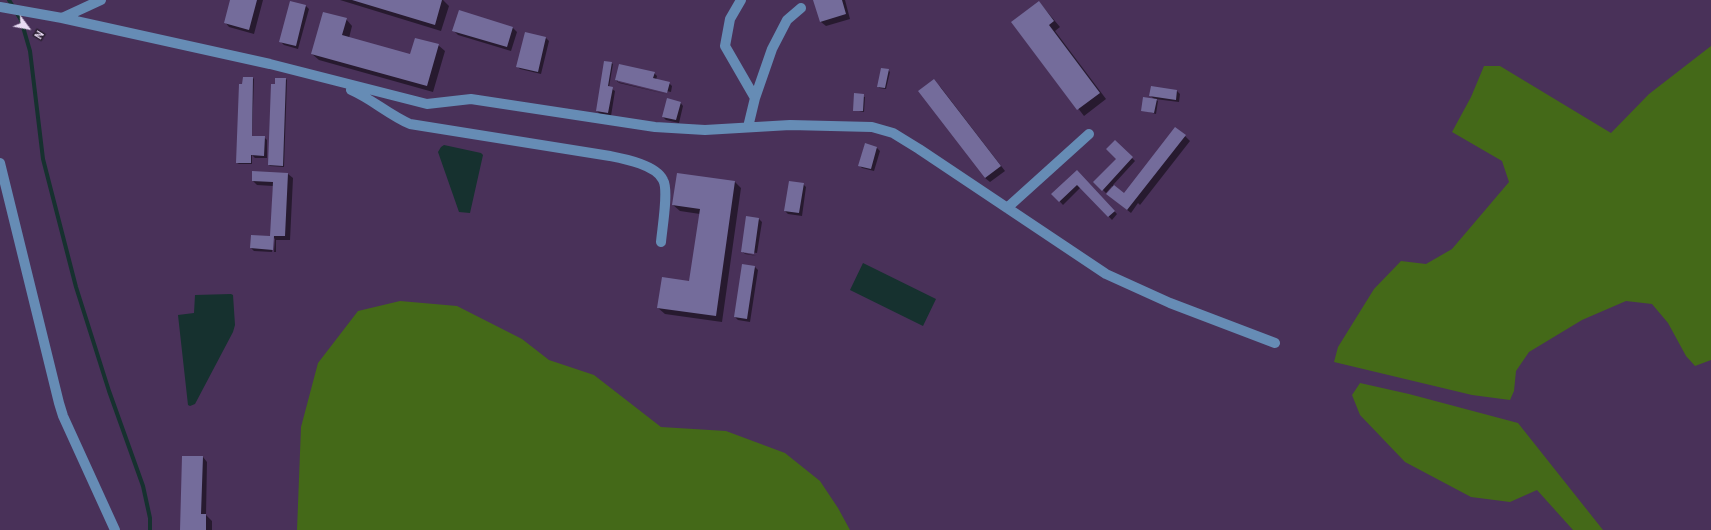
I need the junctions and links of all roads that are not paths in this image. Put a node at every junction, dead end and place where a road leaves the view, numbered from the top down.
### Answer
1 (100, 0) edge
2 (741, 0) edge
3 (3, 7) edge
4 (801, 8) dead end
5 (62, 18) junction
6 (326, 78) junction
7 (754, 98) junction
8 (748, 127) junction
9 (1089, 134) dead end
10 (0, 163) edge
11 (1008, 208) junction
12 (661, 242) dead end
13 (1275, 343) dead end
14 (115, 530) edge

1 - 5 street
2 - 7 street
3 - 5 street
4 - 7 street
5 - 6 street
6 - 8 street
6 - 12 street
7 - 8 street
8 - 11 street
9 - 11 street
10 - 14 street
11 - 13 street

